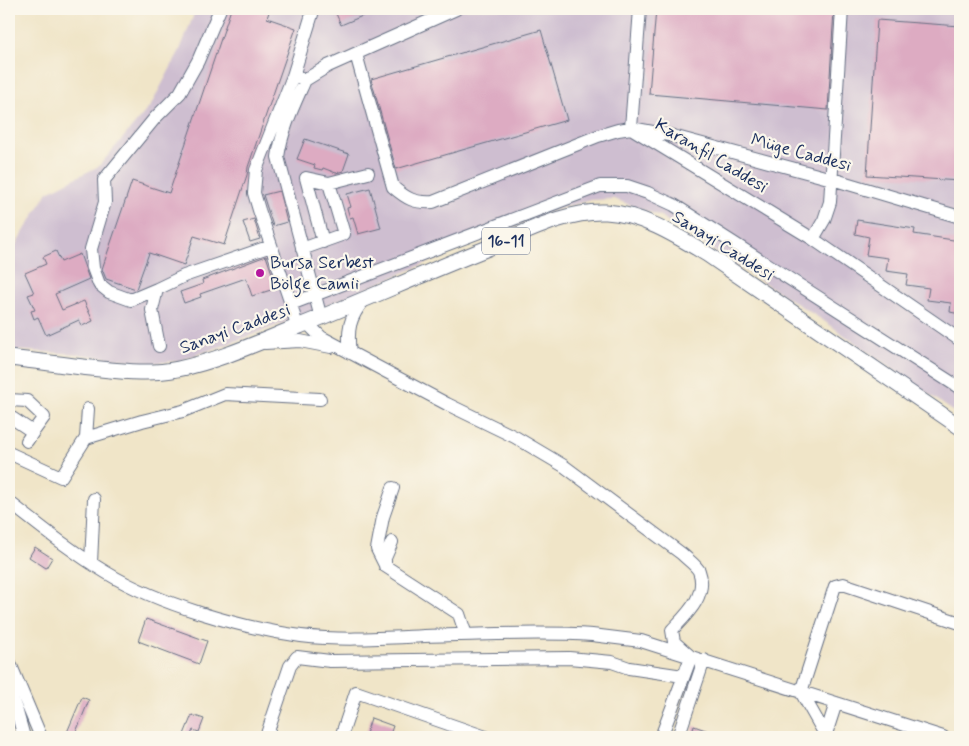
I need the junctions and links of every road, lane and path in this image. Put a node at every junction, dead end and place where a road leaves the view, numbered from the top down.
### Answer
1 (220, 9) edge
2 (312, 9) edge
3 (456, 9) edge
4 (640, 9) edge
5 (842, 9) edge
6 (356, 54) junction
7 (299, 78) junction
8 (631, 128) junction
9 (368, 173) dead end
10 (832, 179) junction
11 (330, 183) junction
12 (960, 217) edge
13 (813, 239) junction
14 (323, 242) junction
15 (271, 246) junction
16 (302, 249) junction
17 (157, 289) junction
18 (314, 295) junction
19 (364, 300) junction
20 (291, 304) junction
21 (308, 323) junction
22 (960, 340) edge
23 (254, 344) junction
24 (159, 346) dead end
25 (350, 353) junction
26 (9, 358) edge
27 (957, 383) edge
28 (320, 399) dead end
29 (9, 400) edge
30 (88, 409) dead end
31 (9, 416) edge
32 (960, 427) edge
33 (86, 438) junction
34 (9, 453) edge
35 (393, 488) dead end
36 (9, 493) edge
37 (94, 499) dead end
38 (9, 502) edge
39 (9, 509) edge
40 (62, 541) junction
41 (392, 542) dead end
42 (91, 563) junction
43 (385, 565) junction
44 (960, 623) edge
45 (466, 635) junction
46 (697, 658) junction
47 (9, 662) edge
48 (683, 676) junction
49 (9, 691) edge
50 (801, 692) junction
51 (836, 703) junction
52 (24, 737) edge
53 (41, 737) edge
54 (266, 737) edge
55 (341, 737) edge
56 (485, 737) edge
57 (661, 737) edge
58 (678, 737) edge
59 (825, 737) edge
60 (943, 737) edge

1 - 17 street
2 - 7 street
3 - 6 street
4 - 8 street
5 - 10 street
6 - 7 street
6 - 8 street, Karanfil Caddesi
7 - 15 street
7 - 16 street
8 - 10 street, Müge Caddesi
8 - 13 street, Karanfil Caddesi
9 - 11 street
10 - 12 street, Müge Caddesi
10 - 13 street
11 - 14 street
11 - 14 street
13 - 22 street, Karanfil Caddesi
14 - 16 street
15 - 17 street
15 - 20 street
16 - 18 street
17 - 24 street
18 - 20 street
18 - 21 street
18 - 27 street
19 - 21 main road, Sanayi Caddesi / 16-11
19 - 25 street
19 - 32 main road, Sanayi Caddesi / 16-11
20 - 21 street
21 - 23 main road, Sanayi Caddesi / 16-11
21 - 25 street
23 - 25 street
23 - 26 main road, Sanayi Caddesi / 16-11
25 - 46 street
28 - 33 street
29 - 31 street
30 - 33 street
33 - 34 street
35 - 43 street
36 - 40 street
37 - 42 street
38 - 40 street
39 - 40 street
40 - 42 street
41 - 43 street
42 - 45 street
43 - 45 street
44 - 50 street
45 - 46 street
46 - 48 street
46 - 50 street
46 - 58 street
47 - 53 street
48 - 54 street
48 - 57 street
49 - 52 street
50 - 51 street
50 - 59 street
51 - 59 street
51 - 60 street
55 - 56 street

